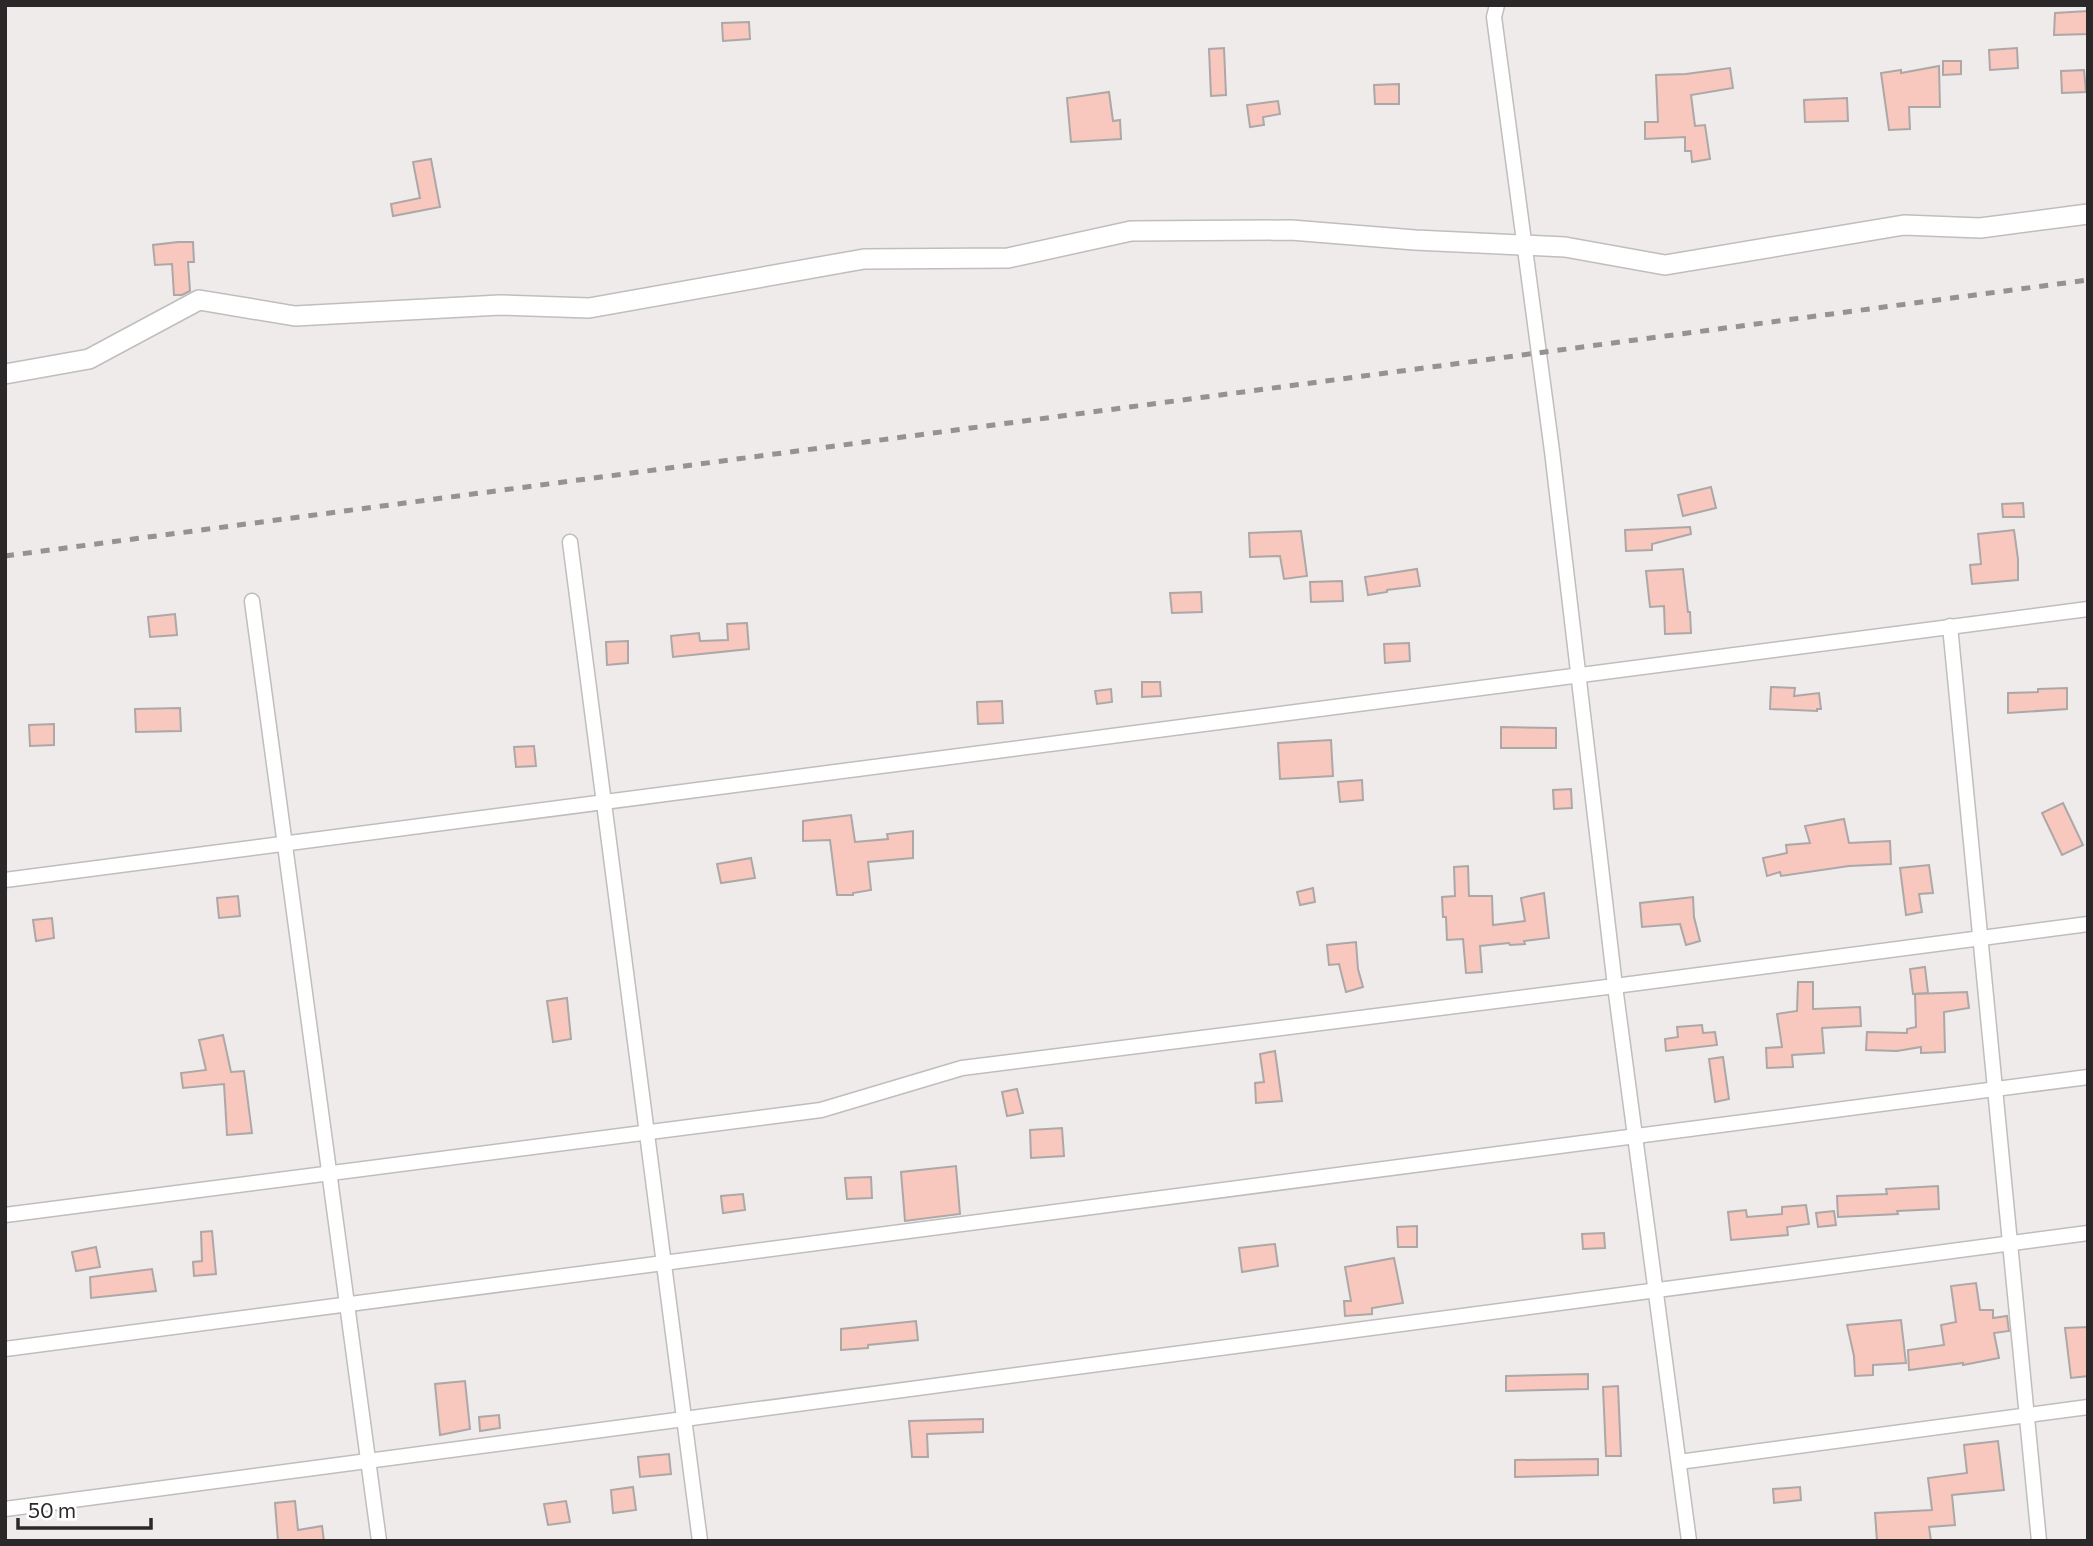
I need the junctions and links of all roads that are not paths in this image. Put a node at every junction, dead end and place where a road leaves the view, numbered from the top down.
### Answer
1 (1497, 5) edge
2 (2088, 214) edge
3 (1525, 245) junction
4 (5, 374) edge
5 (570, 542) dead end
6 (252, 601) dead end
7 (2088, 609) edge
8 (1950, 626) junction
9 (1577, 674) junction
10 (604, 801) junction
11 (284, 843) junction
12 (5, 880) edge
13 (2088, 924) edge
14 (1980, 938) junction
15 (1615, 986) junction
16 (2088, 1077) edge
17 (1995, 1089) junction
18 (647, 1133) junction
19 (1635, 1136) junction
20 (329, 1175) junction
21 (5, 1215) edge
22 (2088, 1233) edge
23 (2011, 1243) junction
24 (664, 1263) junction
25 (1656, 1290) junction
26 (347, 1305) junction
27 (5, 1349) edge
28 (2088, 1407) edge
29 (2027, 1415) junction
30 (684, 1419) junction
31 (368, 1461) junction
32 (1679, 1462) junction
33 (5, 1509) edge
34 (379, 1541) edge
35 (700, 1541) edge
36 (1689, 1541) edge
37 (2039, 1541) edge

1 - 3 street
2 - 3 street
3 - 4 street
3 - 9 street
5 - 10 street
6 - 11 street
7 - 8 street
8 - 9 street
8 - 14 street
9 - 10 street
9 - 15 street
10 - 11 street
10 - 18 street
11 - 12 street
11 - 20 street
13 - 14 street
14 - 15 street
14 - 17 street
15 - 18 street
15 - 19 street
16 - 17 street
17 - 19 street
17 - 23 street
18 - 20 street
18 - 24 street
19 - 24 street
19 - 25 street
20 - 21 street
20 - 26 street
22 - 23 street
23 - 25 street
23 - 29 street
24 - 26 street
24 - 30 street
25 - 30 street
25 - 32 street
26 - 27 street
26 - 31 street
28 - 29 street
29 - 32 street
29 - 37 street
30 - 31 street
30 - 35 street
31 - 33 street
31 - 34 street
32 - 36 street

